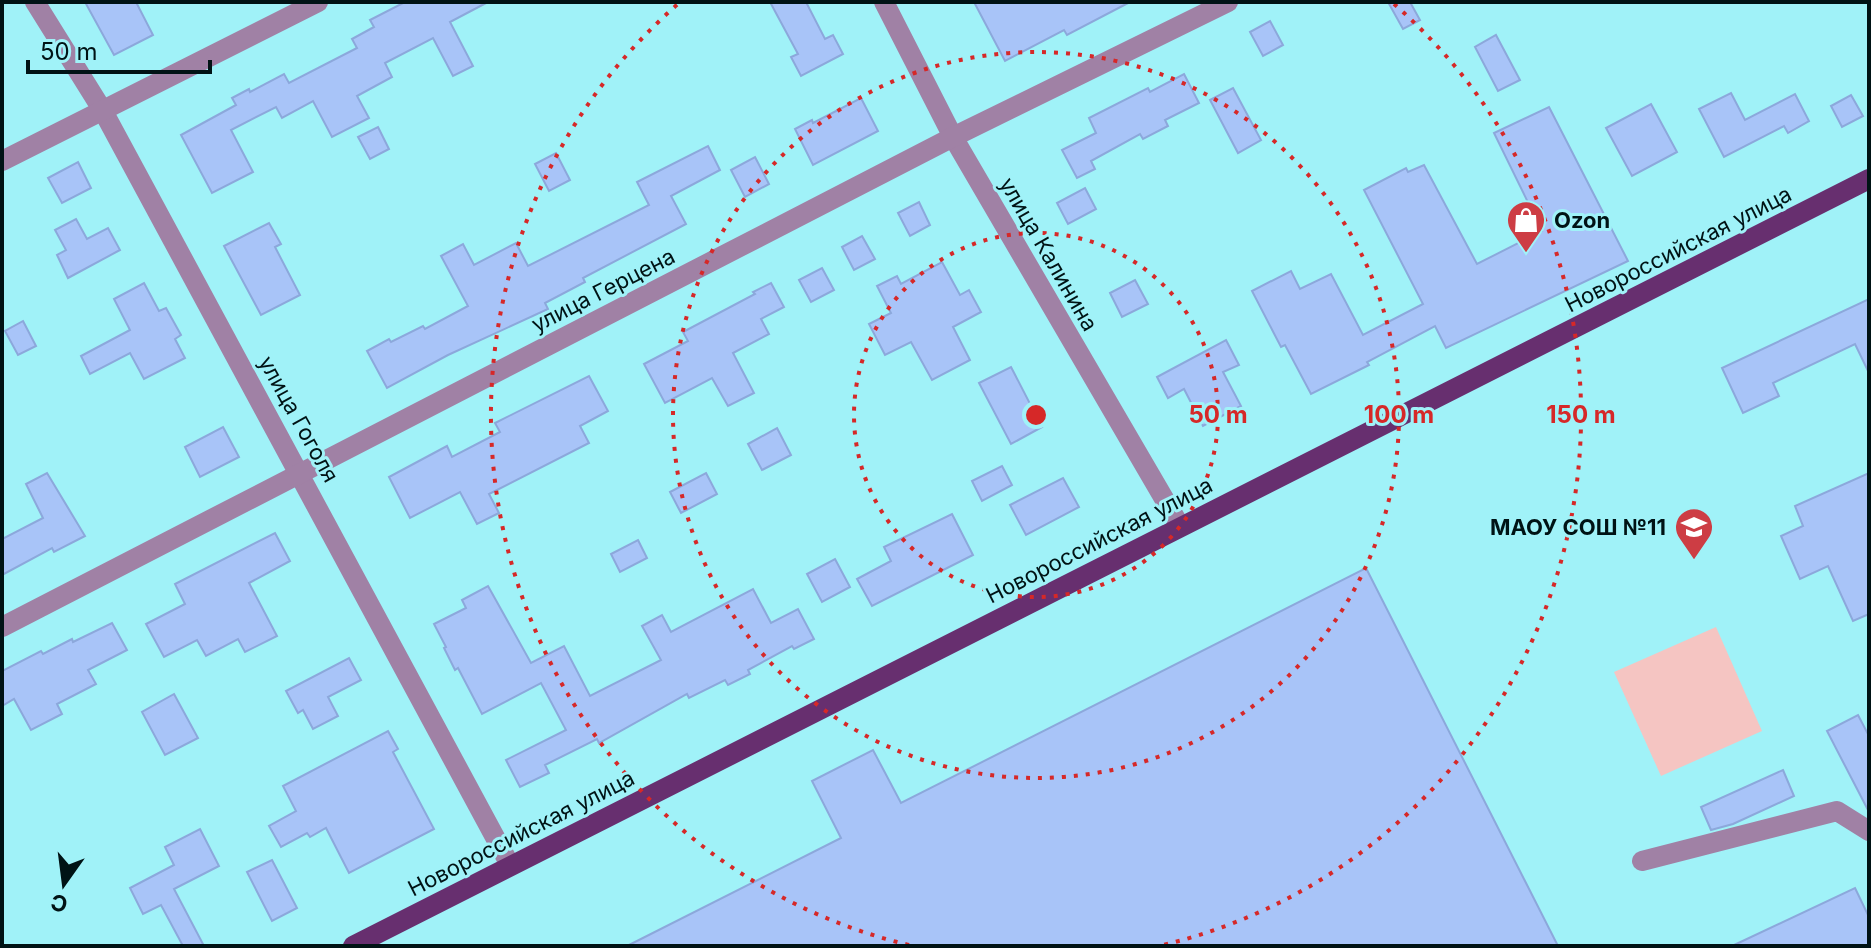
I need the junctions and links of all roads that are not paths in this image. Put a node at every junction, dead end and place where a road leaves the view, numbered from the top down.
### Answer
1 (35, 2) edge
2 (318, 2) edge
3 (884, 2) edge
4 (1228, 2) edge
5 (103, 111) junction
6 (953, 137) junction
7 (2, 161) edge
8 (1869, 179) edge
9 (301, 472) junction
10 (1180, 526) junction
11 (2, 627) edge
12 (1869, 831) edge
13 (1642, 861) dead end
14 (510, 865) junction
15 (353, 946) edge

1 - 5 street, улица Гоголя
2 - 5 street
3 - 6 street, улица Калинина
4 - 6 street, улица Герцена
5 - 7 street
5 - 9 street, улица Гоголя
6 - 9 street, улица Герцена
6 - 10 street, улица Калинина
8 - 10 main road, Новороссийская улица
9 - 11 street, улица Герцена
9 - 14 street, улица Гоголя
10 - 14 main road, Новороссийская улица
12 - 13 street
14 - 15 main road, Новороссийская улица

